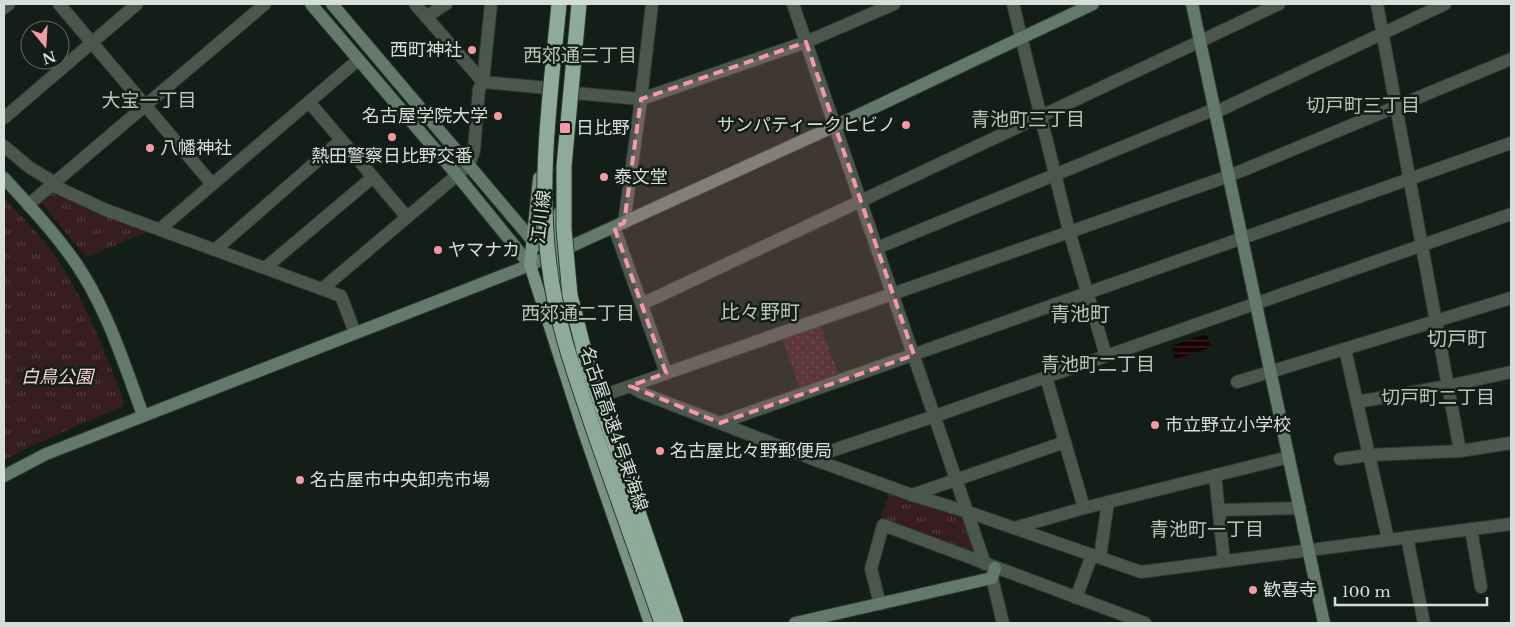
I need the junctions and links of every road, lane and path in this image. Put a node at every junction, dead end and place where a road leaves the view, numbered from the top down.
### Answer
1 (9, 4) edge
2 (59, 4) edge
3 (137, 4) edge
4 (265, 4) edge
5 (311, 4) edge
6 (332, 4) edge
7 (415, 4) edge
8 (446, 4) edge
9 (491, 4) edge
10 (558, 4) edge
11 (579, 4) edge
12 (583, 4) edge
13 (652, 4) edge
14 (793, 4) edge
15 (894, 4) edge
16 (1013, 4) edge
17 (1093, 4) edge
18 (1192, 4) edge
19 (1279, 4) edge
20 (1377, 4) edge
21 (1444, 4) edge
22 (4, 8) edge
23 (426, 17) junction
24 (1382, 33) junction
25 (1020, 38) junction
26 (1200, 41) junction
27 (806, 42) junction
28 (92, 43) junction
29 (358, 60) junction
30 (1511, 60) edge
31 (483, 82) junction
32 (547, 88) junction
33 (574, 93) junction
34 (641, 99) junction
35 (308, 102) junction
36 (144, 106) junction
37 (1396, 106) junction
38 (1215, 111) junction
39 (1040, 116) junction
40 (4, 118) edge
41 (835, 126) junction
42 (341, 140) junction
43 (1511, 143) edge
44 (4, 146) edge
45 (469, 165) junction
46 (457, 175) junction
47 (1055, 175) junction
48 (372, 176) junction
49 (1229, 176) junction
50 (4, 178) edge
51 (1410, 180) junction
52 (53, 184) junction
53 (212, 184) junction
54 (861, 201) junction
55 (28, 205) junction
56 (1511, 214) edge
57 (407, 217) junction
58 (619, 225) junction
59 (160, 229) junction
60 (1069, 231) junction
61 (1243, 239) junction
62 (533, 241) junction
63 (1422, 245) junction
64 (877, 248) junction
65 (215, 250) junction
66 (554, 254) junction
67 (530, 265) junction
68 (265, 268) junction
69 (322, 289) junction
70 (893, 293) junction
71 (1088, 294) junction
72 (1511, 298) edge
73 (1257, 303) junction
74 (642, 304) junction
75 (1436, 320) junction
76 (355, 333) junction
77 (1345, 348) junction
78 (914, 354) junction
79 (1106, 356) junction
80 (1271, 371) junction
81 (1511, 372) edge
82 (666, 373) junction
83 (1046, 377) junction
84 (1237, 382) dead end
85 (630, 386) junction
86 (1448, 386) junction
87 (599, 397) junction
88 (1357, 402) junction
89 (143, 415) junction
90 (935, 416) junction
91 (720, 423) junction
92 (1065, 442) junction
93 (1511, 444) edge
94 (1460, 451) junction
95 (1369, 455) junction
96 (1289, 457) junction
97 (1340, 459) dead end
98 (818, 461) junction
99 (1215, 475) junction
100 (4, 476) edge
101 (958, 480) junction
102 (912, 495) junction
103 (1108, 502) junction
104 (1084, 508) junction
105 (1300, 508) junction
106 (1219, 510) junction
107 (968, 512) junction
108 (1511, 524) edge
109 (1014, 528) junction
110 (1471, 529) junction
111 (1407, 537) junction
112 (1388, 539) junction
113 (1309, 550) junction
114 (1096, 556) junction
115 (1224, 561) junction
116 (991, 570) junction
117 (1481, 587) dead end
118 (1076, 598) junction
119 (880, 604) junction
120 (650, 623) edge
121 (662, 623) edge
122 (676, 623) edge
123 (683, 623) edge
124 (795, 623) edge
125 (1003, 623) edge
126 (1144, 623) edge
127 (1324, 623) edge
128 (1424, 623) edge

1 - 22 street
2 - 28 street
3 - 28 street
4 - 36 street
5 - 29 street
6 - 45 street
7 - 23 street
8 - 23 street
9 - 31 street
10 - 32 main road, 江川線
10 - 121 highway, 名古屋高速4号東海線, bridge
11 - 122 highway, 名古屋高速4号東海線, bridge
12 - 33 main road, 江川線
13 - 34 street
14 - 27 street
15 - 27 street
16 - 25 street
17 - 25 street
18 - 26 street
19 - 26 street
20 - 24 street
21 - 24 street
23 - 31 street
24 - 37 street
24 - 38 street
25 - 39 street
25 - 41 street
26 - 38 street
26 - 39 street
27 - 34 street
27 - 41 street
28 - 36 street
28 - 40 street
29 - 35 street
29 - 46 street
30 - 37 street
31 - 32 street
31 - 45 street
32 - 62 main road, 江川線
33 - 34 street
33 - 66 main road, 江川線
34 - 58 street
35 - 42 street
35 - 53 street
36 - 52 street
36 - 53 street
37 - 49 street
37 - 51 street
38 - 47 street
38 - 49 street
39 - 47 street
39 - 54 street
41 - 54 street
41 - 58 street
42 - 48 street
42 - 65 street
43 - 51 street
44 - 52 street
45 - 46 street
45 - 62 street
46 - 57 street
46 - 67 street
47 - 60 street
47 - 64 street
48 - 57 street
48 - 68 street
49 - 60 street
49 - 61 street
50 - 55 street
51 - 61 street
51 - 63 street
52 - 55 street
52 - 59 street
53 - 59 street
54 - 64 street
54 - 74 street
55 - 89 street
56 - 63 street
57 - 69 street
58 - 66 street
58 - 74 street
59 - 65 street
60 - 70 street
60 - 71 street
61 - 71 street
61 - 73 street
62 - 66 street
62 - 67 main road, 江川線
63 - 73 street
63 - 75 street
64 - 70 street
65 - 68 street
66 - 67 street
66 - 87 main road, 江川線
67 - 76 street
67 - 120 main road, 江川線
68 - 69 street
69 - 76 street
70 - 78 street
70 - 82 street
71 - 78 street
71 - 79 street
72 - 75 street
73 - 79 street
73 - 80 street
74 - 82 street
75 - 77 street
75 - 86 street
76 - 89 street
77 - 80 street
77 - 88 street
78 - 90 street
78 - 91 street
79 - 83 street
80 - 84 street
80 - 96 street
81 - 86 street
82 - 85 street
83 - 90 street
83 - 92 street
85 - 87 street
85 - 91 street
86 - 88 street
86 - 94 street
87 - 123 main road, 江川線
88 - 95 street
89 - 100 street
90 - 98 street
90 - 101 street
91 - 98 street
92 - 101 street
92 - 104 street
93 - 94 street
94 - 95 street
95 - 97 street
95 - 112 street
96 - 99 street
96 - 105 street
98 - 102 street
99 - 103 street
99 - 106 street
101 - 102 street
101 - 107 street
102 - 107 street
103 - 104 street
103 - 114 street
104 - 109 street
105 - 106 street
105 - 113 street
106 - 115 street
107 - 109 street
107 - 116 street
108 - 110 street
109 - 114 street
110 - 111 street
110 - 117 street
111 - 112 street
111 - 128 street
112 - 113 street
113 - 115 street
113 - 127 street
114 - 115 street
114 - 118 street
116 - 118 street
116 - 119 street
116 - 119 street
116 - 125 street
118 - 126 street
119 - 124 street

